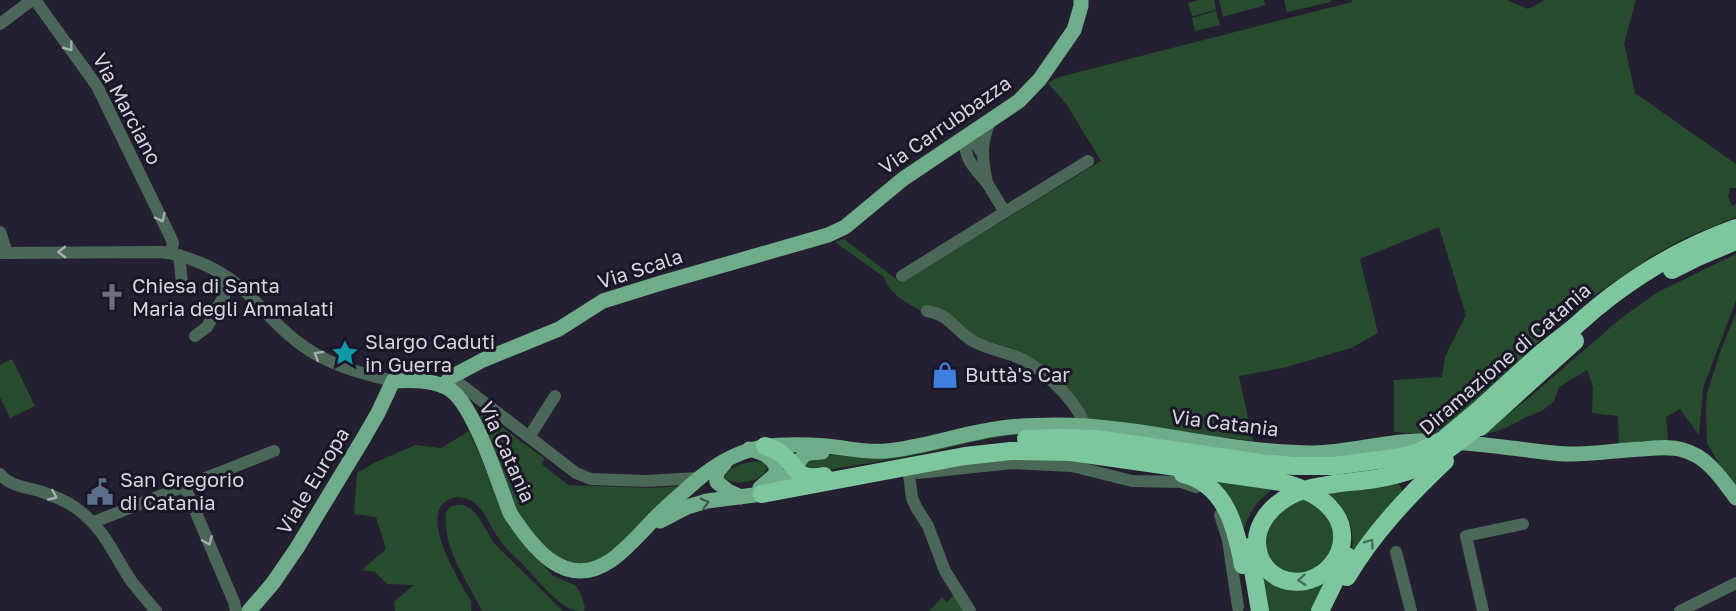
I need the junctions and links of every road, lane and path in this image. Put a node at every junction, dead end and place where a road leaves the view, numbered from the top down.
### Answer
1 (33, 0) edge
2 (1082, 0) edge
3 (0, 24) edge
4 (991, 120) junction
5 (965, 137) junction
6 (983, 154) junction
7 (938, 155) junction
8 (968, 158) junction
9 (1088, 161) dead end
10 (987, 184) junction
11 (1005, 212) junction
12 (860, 216) joint
13 (1736, 228) edge
14 (0, 232) edge
15 (1736, 241) edge
16 (174, 251) junction
17 (3, 253) edge
18 (902, 276) dead end
19 (226, 278) junction
20 (182, 283) dead end
21 (927, 311) dead end
22 (1573, 328) junction
23 (195, 336) dead end
24 (393, 381) junction
25 (447, 382) junction
26 (555, 396) dead end
27 (1486, 421) junction
28 (1084, 426) junction
29 (529, 438) junction
30 (752, 449) junction
31 (274, 451) dead end
32 (861, 451) junction
33 (1120, 458) junction
34 (916, 463) junction
35 (793, 469) junction
36 (0, 474) edge
37 (699, 478) junction
38 (1286, 480) junction
39 (13, 484) junction
40 (185, 487) junction
41 (0, 488) edge
42 (1314, 491) junction
43 (750, 496) junction
44 (1736, 498) edge
45 (94, 522) junction
46 (1523, 524) dead end
47 (635, 539) junction
48 (1396, 552) dead end
49 (1736, 583) edge
50 (260, 598) junction
51 (1245, 609) edge
52 (156, 611) edge
53 (236, 611) edge
54 (243, 611) edge
55 (249, 611) edge
56 (970, 611) edge
57 (1260, 611) edge
58 (1320, 611) edge
59 (1330, 611) edge
60 (1411, 611) edge
61 (1483, 611) edge
62 (1680, 611) edge

1 - 3 street
1 -> 16 street, Via Marciano
2 - 4 main road, Via Carrubbazza
4 - 5 main road, Via Carrubbazza
4 - 6 street
5 - 6 street
5 - 7 main road, Via Carrubbazza
5 - 8 street
6 - 10 street
7 - 8 street
7 - 12 main road, Via Carrubbazza
8 - 10 street
9 - 11 street
10 - 11 street
11 - 18 street
12 - 25 main road, Via Scala
13 - 22 highway, Diramazione di Catania
14 - 17 street
15 - 27 highway, Diramazione di Catania
16 -> 17 street
16 - 19 street
16 - 20 street, Via Marciano
19 - 23 street
24 -> 19 street
21 - 28 street
22 - 34 highway
22 - 57 highway, Diramazione di Catania
24 - 25 main road
24 - 50 main road, Viale Europa
25 - 29 street, Via Catania
25 - 47 main road, Via Catania
26 - 29 street
42 -> 27 highway
59 -> 27 highway, Diramazione di Catania
28 - 32 main road, Via Catania
28 - 44 main road, Via Catania
29 - 37 street, Via Catania
30 - 32 main road, Via Catania
30 - 35 highway
30 - 37 main road, Via Catania
30 - 43 main road
30 - 43 main road
31 - 40 street
32 - 35 main road
33 - 34 highway
33 - 38 highway
33 - 51 highway
34 - 35 highway
34 - 38 highway
34 - 43 highway
34 - 51 street
34 - 56 street
35 - 43 main road
36 - 39 street
37 - 47 main road, Via Catania
38 - 42 highway
39 - 41 street
39 -> 45 street
40 - 45 street
40 -> 53 street
42 - 58 highway
47 -> 43 main road
45 - 52 street
46 - 61 street
48 - 60 street
49 - 62 street
50 - 54 main road, Viale Europa
50 - 55 main road, Viale Europa

